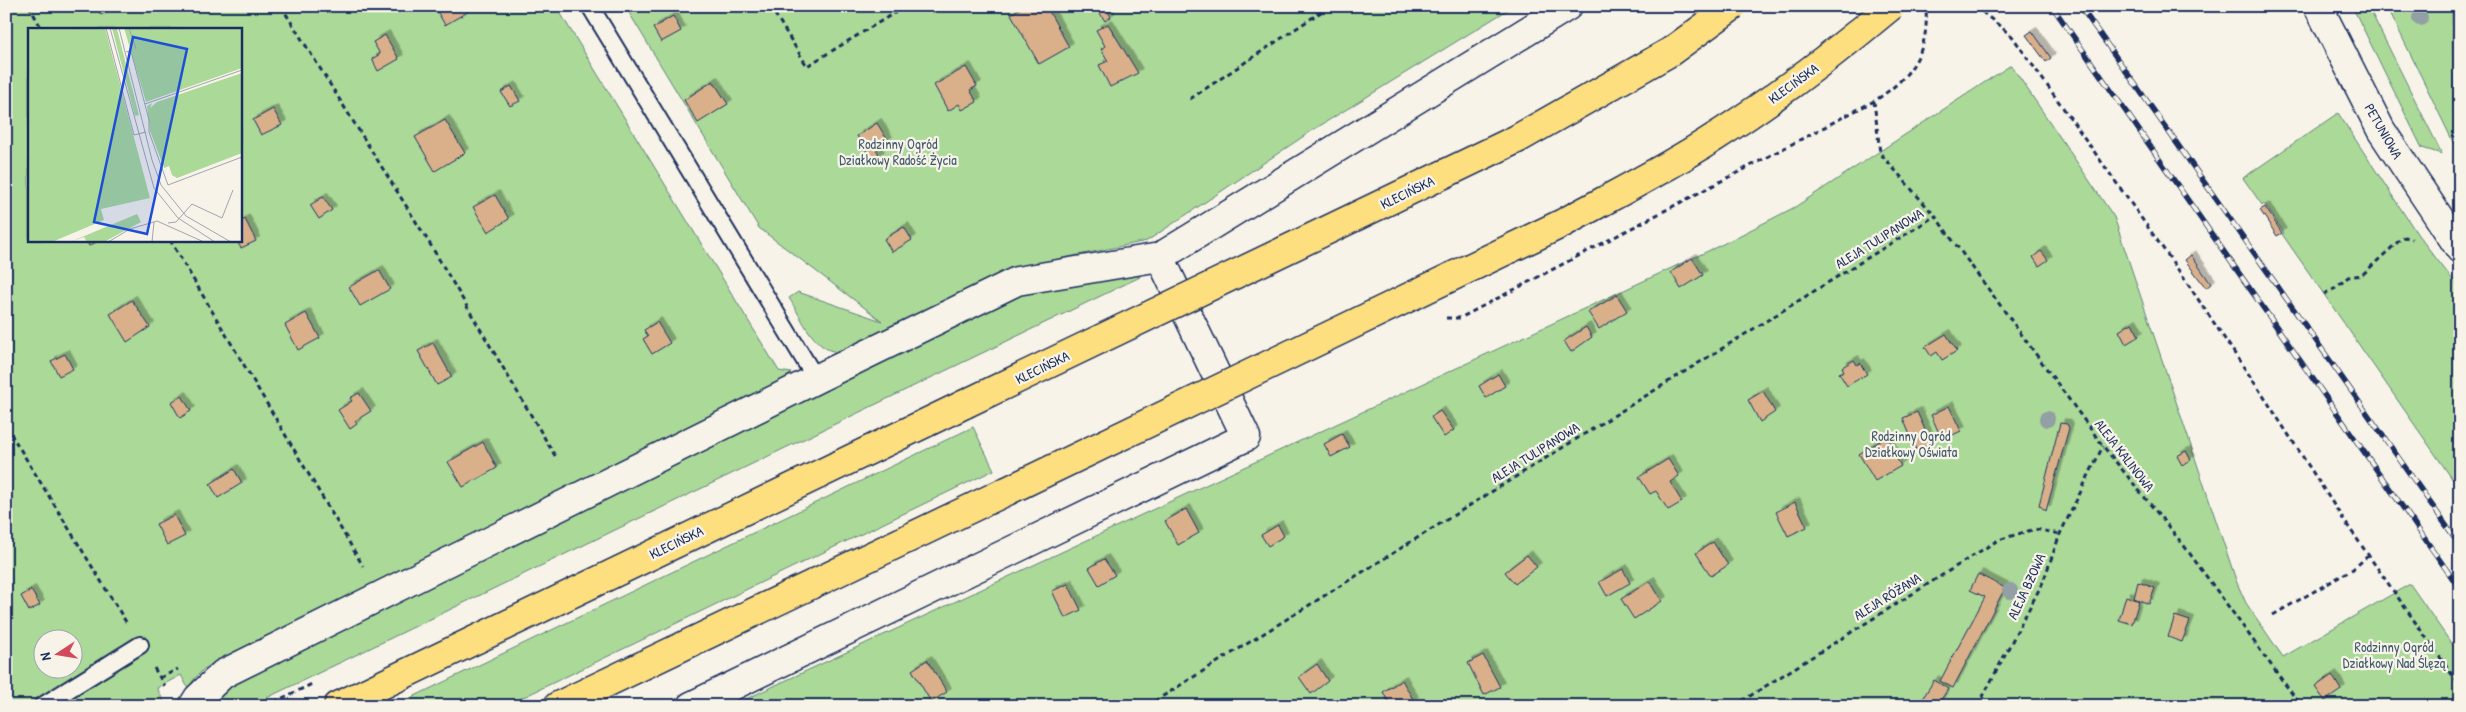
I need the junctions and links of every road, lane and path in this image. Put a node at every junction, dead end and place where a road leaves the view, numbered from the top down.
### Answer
1 (29, 6) edge
2 (281, 6) edge
3 (590, 6) edge
4 (770, 6) edge
5 (906, 6) edge
6 (1330, 6) edge
7 (1568, 6) edge
8 (1733, 6) edge
9 (1891, 6) edge
10 (1975, 6) edge
11 (2318, 6) edge
12 (41, 28) edge
13 (1190, 99) dead end
14 (1874, 101) dead end
15 (1935, 216) junction
16 (171, 241) edge
17 (2417, 241) dead end
18 (2460, 249) edge
19 (1160, 257) junction
20 (2324, 294) dead end
21 (816, 378) junction
22 (6, 426) edge
23 (2102, 446) junction
24 (557, 460) dead end
25 (2060, 534) junction
26 (2369, 555) junction
27 (365, 570) dead end
28 (2274, 616) dead end
29 (140, 645) junction
30 (184, 666) dead end
31 (160, 678) junction
32 (2460, 686) edge
33 (169, 691) dead end
34 (42, 706) edge
35 (193, 706) edge
36 (338, 706) edge
37 (558, 706) edge
38 (691, 706) edge
39 (1147, 706) edge
40 (1734, 706) edge
41 (1978, 706) edge
42 (2301, 706) edge

1 - 12 path
2 - 24 path
3 - 21 lane
4 - 5 path
6 - 13 path
7 - 19 street
8 - 36 main road, KLECIŃSKA, bridge
9 - 37 main road, KLECIŃSKA, bridge
10 - 26 path
11 - 18 street, PETUNIOWA
14 - 15 path, ALEJA KALINOWA
15 - 23 path, ALEJA KALINOWA
15 - 39 path, ALEJA TULIPANOWA
16 - 27 path
17 - 20 path
19 - 21 street
19 - 38 street
21 - 35 street
22 - 29 path
23 - 25 path, ALEJA BZOWA
23 - 42 path, ALEJA KALINOWA
25 - 40 path, ALEJA RÓŻANA
25 - 41 path, ALEJA BZOWA
26 - 28 path
26 - 32 path
29 - 31 path
29 - 34 lane
30 - 31 path
31 - 33 path

